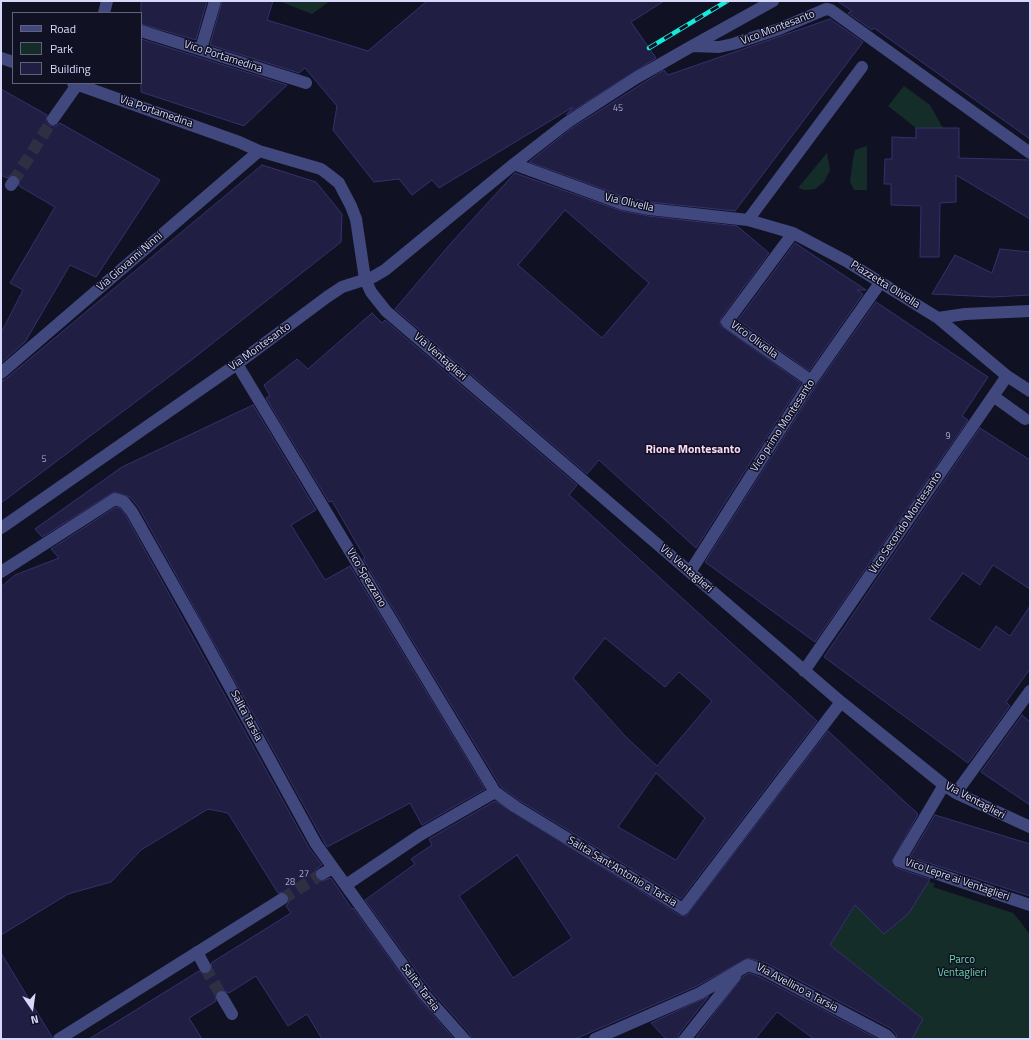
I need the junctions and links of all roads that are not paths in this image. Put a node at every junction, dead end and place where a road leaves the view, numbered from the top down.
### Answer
1 (107, 1) edge
2 (215, 1) edge
3 (773, 1) edge
4 (104, 12) edge
5 (142, 31) edge
6 (692, 46) junction
7 (201, 49) junction
8 (1, 58) edge
9 (12, 62) edge
10 (862, 67) dead end
11 (306, 83) dead end
12 (82, 85) edge
13 (53, 119) tunnel mouth
14 (259, 151) junction
15 (1030, 153) edge
16 (514, 164) junction
17 (748, 220) junction
18 (793, 233) junction
19 (365, 279) junction
20 (880, 283) junction
21 (1030, 311) edge
22 (938, 318) junction
23 (237, 364) junction
24 (1, 373) edge
25 (1007, 376) junction
26 (811, 381) junction
27 (1030, 391) edge
28 (993, 396) junction
29 (1025, 419) dead end
30 (1, 528) edge
31 (1, 572) edge
32 (690, 572) junction
33 (804, 671) junction
34 (1030, 691) edge
35 (841, 702) junction
36 (944, 785) junction
37 (495, 792) junction
38 (956, 793) junction
39 (1030, 827) edge
40 (333, 868) junction
41 (322, 874) tunnel mouth
42 (346, 885) junction
43 (282, 899) tunnel mouth
44 (1030, 905) edge
45 (197, 952) junction
46 (743, 966) junction
47 (205, 967) tunnel mouth
48 (222, 997) tunnel mouth
49 (232, 1014) dead end
50 (59, 1039) edge
51 (464, 1039) edge
52 (596, 1039) edge
53 (685, 1039) edge
54 (890, 1039) edge

1 - 4 street
2 - 7 street
3 - 6 street
5 - 7 street, Vico Portamedina
6 - 15 street, Vico Montesanto
6 - 16 street
7 - 11 street, Vico Portamedina
8 - 9 street
10 - 17 street
12 - 13 street
12 - 14 street, Via Portamedina
14 - 19 street, Via Portamedina
14 - 24 street, Via Giovanni Ninni
16 - 17 street, Via Olivella
16 - 19 street, Via Montesanto
17 - 18 street, Piazzetta Olivella
18 - 20 street, Piazzetta Olivella
18 - 26 street, Vico Olivella
19 - 23 street, Via Montesanto
19 - 32 street, Via Ventaglieri
20 - 22 street, Piazzetta Olivella
20 - 26 street, Vico primo Montesanto
21 - 22 street
22 - 25 street, Piazzetta Olivella
23 - 30 street, Via Montesanto
23 - 37 street, Vico Spezzano
25 - 27 street, Piazzetta Olivella
25 - 28 street, Vico Secondo Montesanto
26 - 32 street, Vico primo Montesanto
28 - 29 street
28 - 33 street, Vico Secondo Montesanto
31 - 40 street, Salita Tarsia
32 - 33 street, Via Ventaglieri
33 - 35 street, Via Ventaglieri
34 - 38 street
35 - 36 street, Via Ventaglieri
35 - 37 street, Salita Sant'Antonio a Tarsia
36 - 38 street, Via Ventaglieri
36 - 44 street, Vico Lepre ai Ventaglieri
37 - 42 street
38 - 39 street, Via Ventaglieri
40 - 41 street
40 - 42 street, Salita Tarsia
42 - 51 street, Salita Tarsia
43 - 45 street
45 - 47 street
45 - 50 street
46 - 52 street, Via Avellino a Tarsia
46 - 53 street
46 - 54 street, Via Avellino a Tarsia
48 - 49 street

